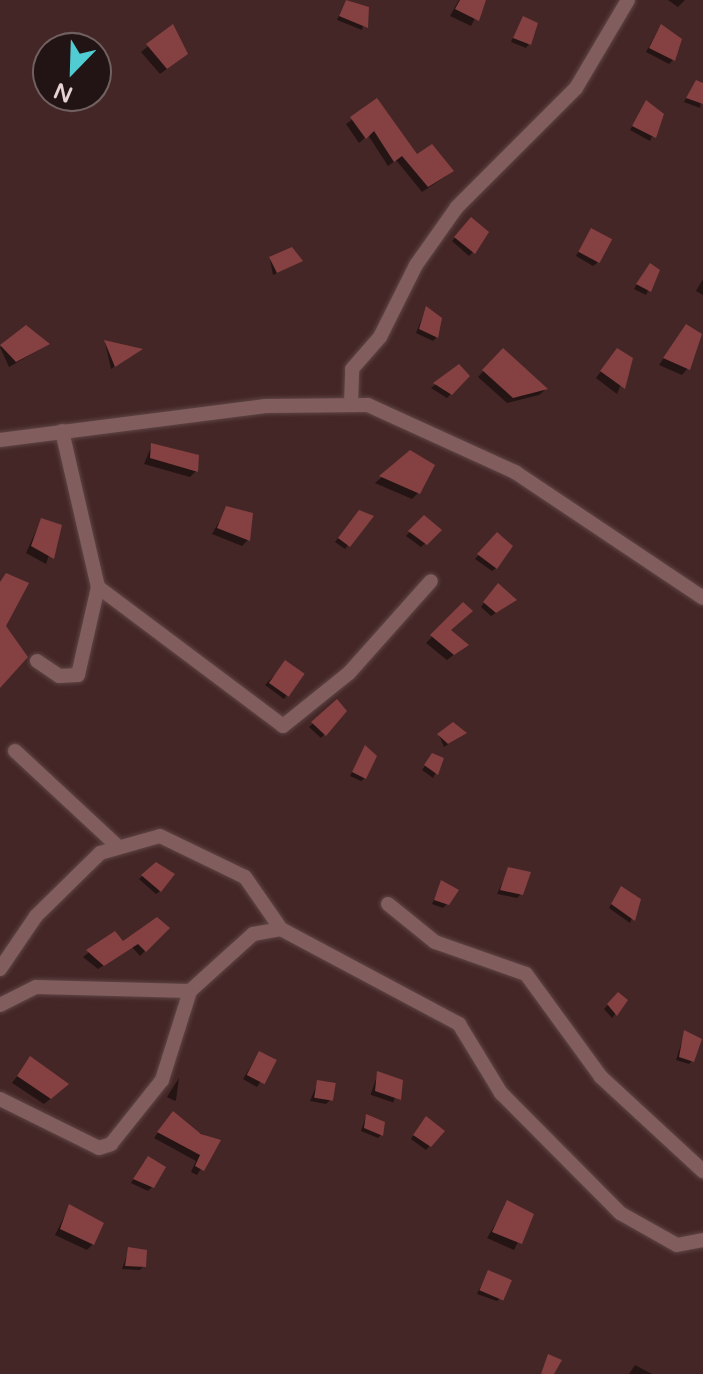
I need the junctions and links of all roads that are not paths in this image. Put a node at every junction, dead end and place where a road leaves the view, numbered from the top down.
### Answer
1 (628, 0) edge
2 (351, 404) junction
3 (62, 431) junction
4 (0, 440) edge
5 (431, 581) dead end
6 (98, 587) junction
7 (703, 598) edge
8 (37, 661) dead end
9 (15, 751) dead end
10 (116, 845) junction
11 (388, 904) dead end
12 (281, 929) junction
13 (0, 969) edge
14 (190, 991) junction
15 (0, 1005) edge
16 (0, 1099) edge
17 (703, 1171) edge
18 (703, 1240) edge

1 - 2 street
2 - 3 street
2 - 7 street
3 - 4 street
3 - 6 street
5 - 6 street
6 - 8 street
9 - 10 street
10 - 12 street
10 - 13 street
11 - 17 street
12 - 14 street
12 - 18 street
14 - 15 street
14 - 16 street

